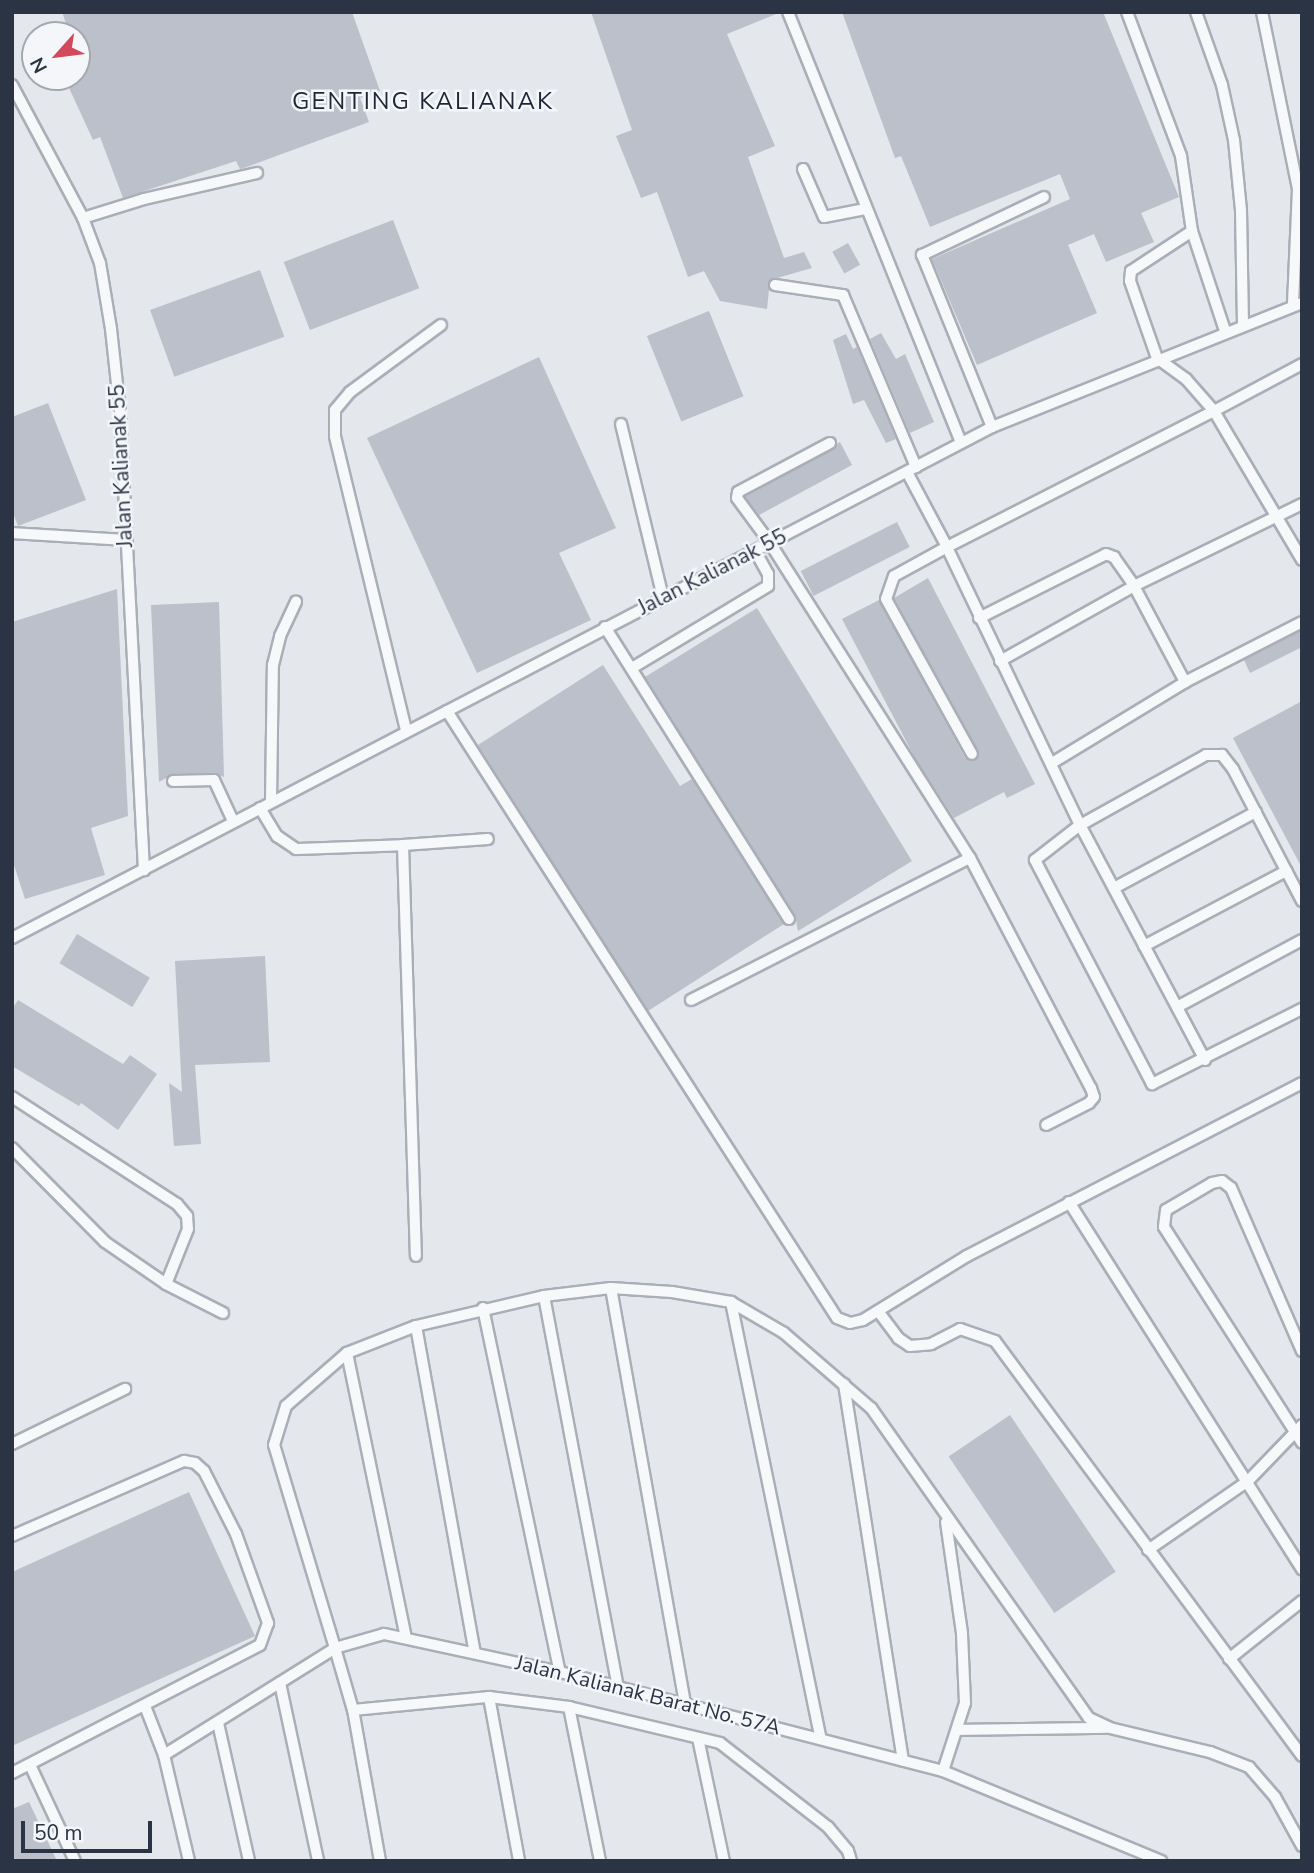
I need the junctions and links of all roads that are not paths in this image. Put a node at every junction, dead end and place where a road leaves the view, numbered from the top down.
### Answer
1 (788, 12) edge
2 (1127, 12) edge
3 (1196, 12) edge
4 (1262, 12) edge
5 (12, 85) edge
6 (803, 169) dead end
7 (257, 173) dead end
8 (1044, 197) dead end
9 (865, 209) junction
10 (83, 218) junction
11 (1192, 231) junction
12 (775, 285) dead end
13 (1298, 303) edge
14 (1242, 324) junction
15 (441, 325) dead end
16 (1225, 331) junction
17 (1157, 358) junction
18 (1302, 364) edge
19 (1214, 411) junction
20 (621, 424) dead end
21 (992, 427) junction
22 (830, 443) dead end
23 (961, 443) junction
24 (912, 469) junction
25 (1302, 504) edge
26 (1275, 516) junction
27 (12, 533) edge
28 (125, 540) junction
29 (770, 543) junction
30 (947, 547) junction
31 (755, 551) junction
32 (1302, 560) edge
33 (1134, 586) junction
34 (663, 597) junction
35 (296, 601) dead end
36 (979, 618) junction
37 (1302, 622) edge
38 (605, 627) junction
39 (1000, 661) junction
40 (632, 668) junction
41 (1185, 682) junction
42 (447, 711) junction
43 (406, 730) junction
44 (972, 754) dead end
45 (1052, 763) junction
46 (173, 781) dead end
47 (271, 801) junction
48 (260, 808) junction
49 (1256, 812) junction
50 (233, 821) junction
51 (1080, 825) junction
52 (488, 839) dead end
53 (403, 845) junction
54 (970, 859) junction
55 (144, 870) junction
56 (1286, 871) junction
57 (1114, 888) junction
58 (1302, 901) edge
59 (789, 919) dead end
60 (12, 938) edge
61 (1302, 940) edge
62 (1144, 946) junction
63 (691, 1000) dead end
64 (1177, 1007) junction
65 (1302, 1009) edge
66 (1205, 1060) junction
67 (1302, 1083) edge
68 (12, 1097) edge
69 (1046, 1125) dead end
70 (12, 1149) edge
71 (1069, 1202) junction
72 (416, 1256) dead end
73 (166, 1284) junction
74 (611, 1288) junction
75 (544, 1296) junction
76 (730, 1302) junction
77 (483, 1308) junction
78 (878, 1311) junction
79 (223, 1313) dead end
80 (416, 1326) junction
81 (1302, 1351) edge
82 (347, 1353) junction
83 (844, 1384) junction
84 (125, 1389) dead end
85 (1300, 1434) edge
86 (12, 1444) edge
87 (1248, 1480) junction
88 (945, 1518) junction
89 (12, 1535) edge
90 (1148, 1550) junction
91 (1302, 1569) edge
92 (1302, 1601) edge
93 (406, 1638) junction
94 (335, 1648) junction
95 (475, 1653) junction
96 (1229, 1660) junction
97 (559, 1672) junction
98 (280, 1683) junction
99 (618, 1687) junction
100 (489, 1697) junction
101 (685, 1703) junction
102 (145, 1706) junction
103 (569, 1707) junction
104 (353, 1710) junction
105 (219, 1723) junction
106 (1110, 1728) junction
107 (957, 1730) junction
108 (820, 1736) junction
109 (698, 1738) junction
110 (164, 1755) junction
111 (1302, 1756) edge
112 (903, 1760) junction
113 (30, 1765) junction
114 (943, 1771) junction
115 (12, 1773) edge
116 (1302, 1846) edge
117 (75, 1861) edge
118 (189, 1861) edge
119 (249, 1861) edge
120 (317, 1861) edge
121 (380, 1861) edge
122 (519, 1861) edge
123 (600, 1861) edge
124 (724, 1861) edge
125 (850, 1861) edge
126 (1161, 1861) edge

1 - 9 lane
2 - 11 lane
3 - 14 lane
4 - 13 lane, Jalan Kalianak 55
5 - 10 lane, Jalan Kalianak 55
6 - 9 lane
7 - 10 lane
8 - 21 lane
9 - 23 lane
10 - 28 lane, Jalan Kalianak 55
11 - 16 lane
11 - 17 lane
12 - 24 lane
13 - 14 lane, Jalan Kalianak 55
14 - 16 lane, Jalan Kalianak 55
15 - 43 lane
16 - 17 lane, Jalan Kalianak 55
17 - 19 lane
17 - 21 lane, Jalan Kalianak 55
18 - 19 lane
19 - 26 lane
19 - 30 lane
20 - 34 lane
21 - 23 lane, Jalan Kalianak 55
22 - 29 lane
23 - 24 lane, Jalan Kalianak 55
24 - 29 lane, Jalan Kalianak 55
24 - 30 lane
25 - 26 lane
26 - 32 lane
26 - 33 lane
27 - 28 lane
28 - 55 lane, Jalan Kalianak 55
29 - 31 lane, Jalan Kalianak 55
29 - 54 lane
30 - 36 lane
30 - 44 lane
31 - 34 lane, Jalan Kalianak 55
31 - 40 lane
33 - 36 lane
33 - 39 lane
33 - 41 lane
34 - 38 lane, Jalan Kalianak 55
35 - 47 lane
36 - 39 lane
37 - 41 lane
38 - 40 lane
38 - 42 lane, Jalan Kalianak 55
39 - 45 lane
40 - 59 lane
41 - 45 lane
42 - 43 lane, Jalan Kalianak 55
42 - 78 lane
43 - 47 lane, Jalan Kalianak 55
45 - 51 lane
46 - 50 lane
47 - 48 lane, Jalan Kalianak 55
48 - 50 lane, Jalan Kalianak 55
48 - 53 lane
49 - 51 lane
49 - 56 lane
49 - 57 lane
50 - 55 lane, Jalan Kalianak 55
51 - 57 lane
51 - 66 lane
52 - 53 lane
53 - 72 lane
54 - 63 lane
54 - 69 lane
55 - 60 lane, Jalan Kalianak 55
56 - 58 lane
56 - 62 lane
57 - 62 lane
61 - 64 lane
62 - 64 lane
64 - 66 lane
65 - 66 lane
67 - 71 lane
68 - 73 lane
70 - 73 lane
71 - 78 lane
71 - 87 lane
73 - 79 lane
74 - 75 lane
74 - 76 lane
74 - 101 lane
75 - 77 lane
75 - 99 lane
76 - 83 lane
76 - 108 lane
77 - 80 lane
77 - 97 lane
78 - 90 lane
80 - 82 lane
80 - 95 lane
81 - 85 lane
82 - 93 lane
82 - 94 lane
83 - 88 lane
83 - 112 lane
84 - 86 lane
85 - 87 lane
87 - 90 lane
87 - 91 lane
88 - 106 lane
88 - 107 lane
89 - 102 lane
90 - 96 lane
92 - 96 lane
93 - 94 lane, Jalan Kalianak Barat No. 57A
93 - 95 lane, Jalan Kalianak Barat No. 57A
94 - 98 lane, Jalan Kalianak Barat No. 57A
94 - 104 lane
95 - 97 lane, Jalan Kalianak Barat No. 57A
96 - 111 lane
97 - 99 lane, Jalan Kalianak Barat No. 57A
98 - 105 lane, Jalan Kalianak Barat No. 57A
98 - 120 lane
99 - 101 lane, Jalan Kalianak Barat No. 57A
100 - 103 lane, Jalan Kalianak Barat No. 57A
100 - 104 lane, Jalan Kalianak Barat No. 57A
100 - 122 lane
101 - 108 lane, Jalan Kalianak Barat No. 57A
102 - 110 lane
102 - 113 lane
103 - 109 lane, Jalan Kalianak Barat No. 57A
103 - 123 lane
104 - 121 lane
105 - 110 lane, Jalan Kalianak Barat No. 57A
105 - 119 lane
106 - 107 lane
106 - 116 lane
107 - 114 lane
108 - 112 lane, Jalan Kalianak Barat No. 57A
109 - 124 lane
109 - 125 lane, Jalan Kalianak Barat No. 57A
110 - 118 lane
112 - 114 lane, Jalan Kalianak Barat No. 57A
113 - 115 lane
113 - 117 lane
114 - 126 lane, Jalan Kalianak Barat No. 57A

